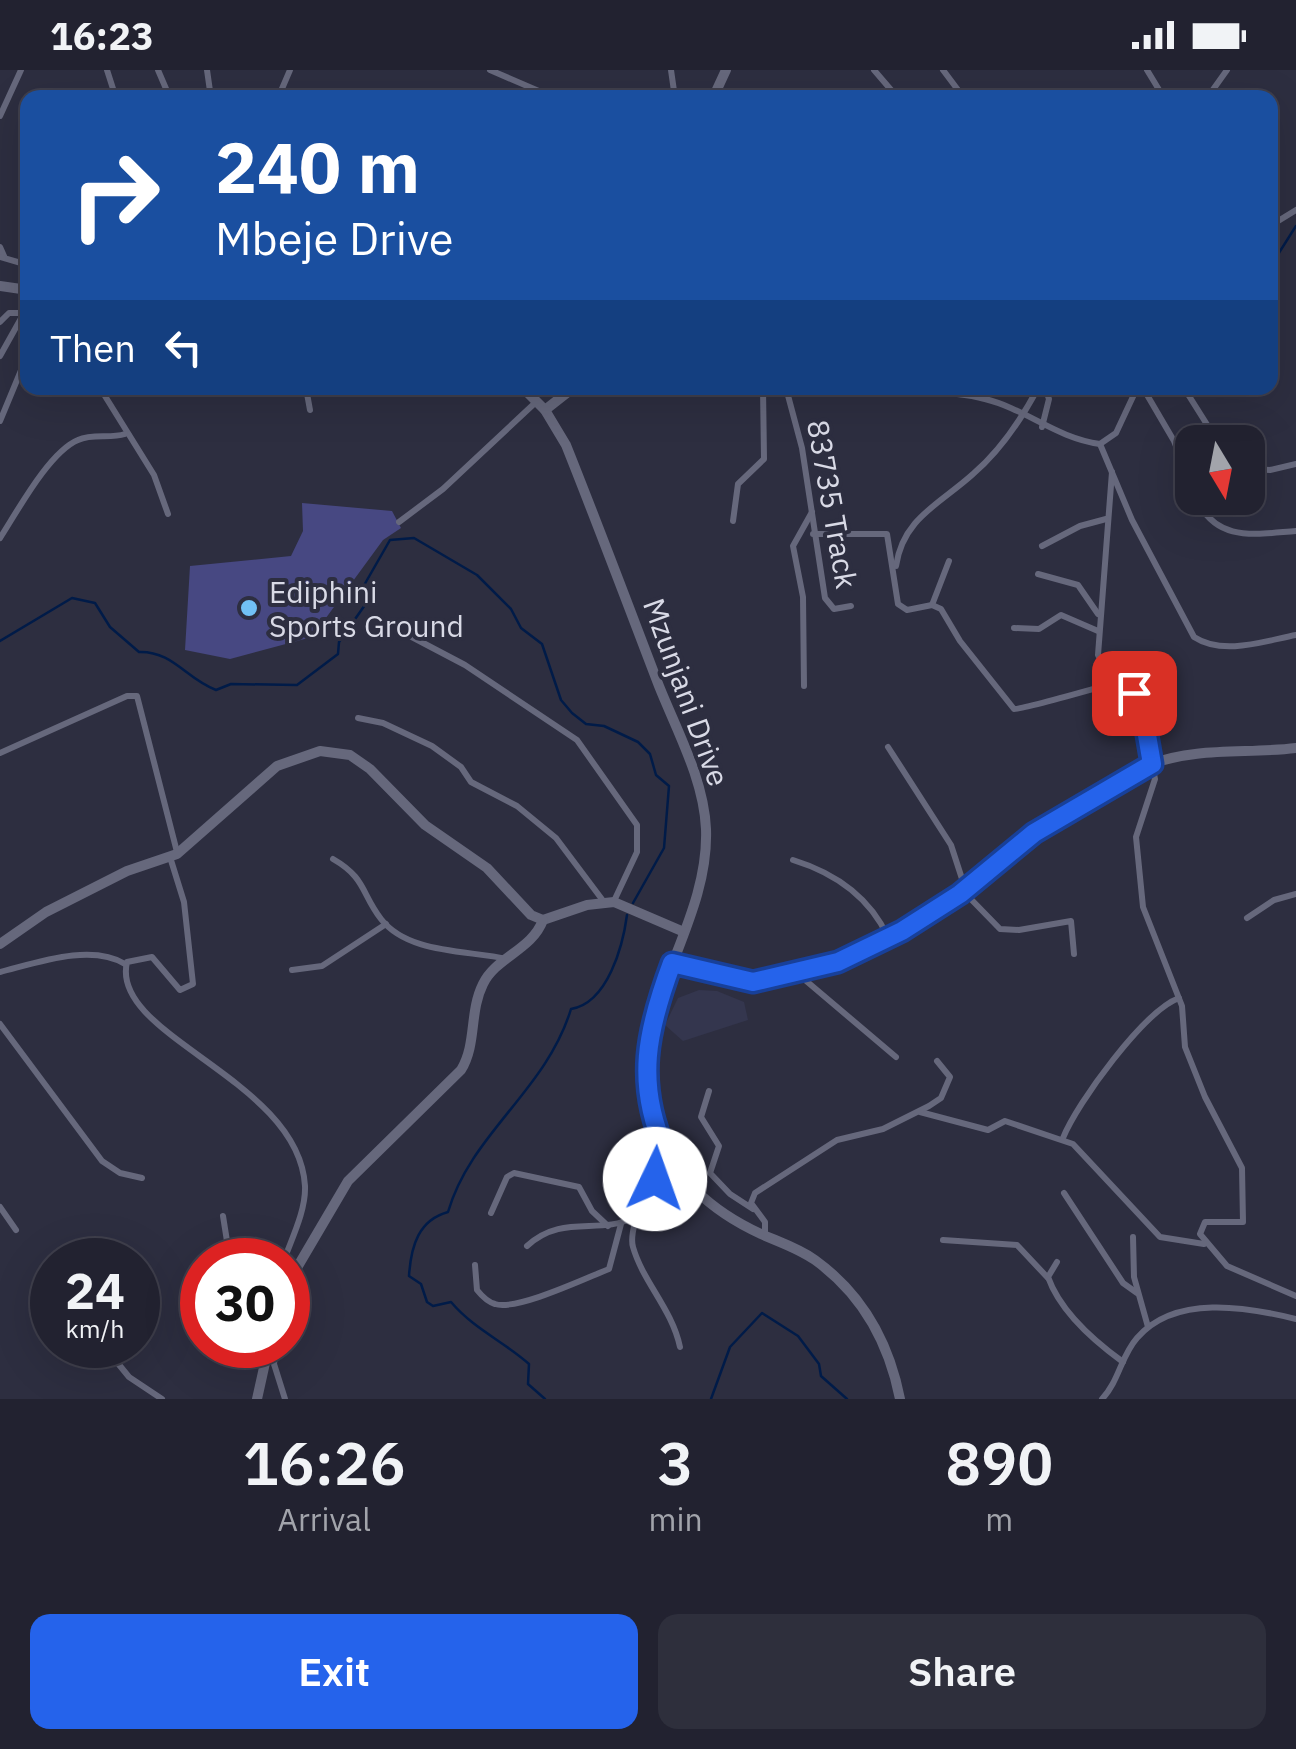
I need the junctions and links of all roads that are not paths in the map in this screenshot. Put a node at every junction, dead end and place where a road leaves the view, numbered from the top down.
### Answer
1 (21, 70) edge
2 (490, 70) edge
3 (874, 70) edge
4 (536, 90) edge
5 (891, 90) edge
6 (0, 116) edge
7 (0, 247) edge
8 (2, 257) edge
9 (20, 327) edge
10 (0, 356) edge
11 (20, 373) edge
12 (104, 395) edge
13 (307, 395) edge
14 (530, 395) edge
15 (561, 395) edge
16 (763, 395) edge
17 (787, 395) edge
18 (953, 395) edge
19 (1036, 395) edge
20 (1049, 395) edge
21 (1136, 395) edge
22 (1144, 395) edge
23 (1188, 395) edge
24 (541, 406) junction
25 (310, 410) dead end
26 (1022, 413) junction
27 (0, 421) edge
28 (1207, 425) edge
29 (1042, 427) junction
30 (125, 434) junction
31 (1100, 444) junction
32 (1175, 444) edge
33 (1296, 464) edge
34 (1265, 470) edge
35 (1112, 472) junction
36 (812, 511) junction
37 (168, 514) dead end
38 (1205, 515) edge
39 (1106, 518) junction
40 (733, 521) dead end
41 (399, 522) dead end
42 (1296, 531) edge
43 (813, 534) junction
44 (0, 538) edge
45 (1042, 546) dead end
46 (949, 561) dead end
47 (1038, 574) dead end
48 (894, 577) junction
49 (932, 605) junction
50 (851, 606) dead end
51 (1099, 615) junction
52 (1014, 628) dead end
53 (1098, 631) junction
54 (408, 635) dead end
55 (1296, 635) edge
56 (1117, 683) junction
57 (804, 686) dead end
58 (358, 718) dead end
59 (888, 747) dead end
60 (1296, 748) edge
61 (0, 753) edge
62 (1152, 764) junction
63 (174, 856) junction
64 (332, 859) dead end
65 (793, 860) dead end
66 (964, 890) junction
67 (1296, 894) edge
68 (613, 903) junction
69 (1247, 918) dead end
70 (543, 920) junction
71 (386, 924) junction
72 (684, 932) junction
73 (889, 938) junction
74 (0, 944) edge
75 (1074, 954) dead end
76 (508, 959) junction
77 (672, 963) junction
78 (125, 964) junction
79 (292, 970) dead end
80 (0, 972) edge
81 (797, 974) junction
82 (1178, 998) junction
83 (0, 1024) edge
84 (896, 1057) dead end
85 (937, 1061) dead end
86 (709, 1091) dead end
87 (920, 1112) junction
88 (1063, 1138) junction
89 (665, 1150) junction
90 (142, 1178) dead end
91 (1064, 1194) dead end
92 (0, 1206) edge
93 (754, 1210) junction
94 (491, 1213) dead end
95 (223, 1216) dead end
96 (636, 1216) junction
97 (621, 1224) junction
98 (608, 1226) junction
99 (16, 1230) dead end
100 (764, 1236) junction
101 (1133, 1237) dead end
102 (226, 1238) edge
103 (290, 1238) edge
104 (943, 1240) dead end
105 (1206, 1244) junction
106 (310, 1246) edge
107 (526, 1246) dead end
108 (1057, 1262) dead end
109 (475, 1264) dead end
110 (1048, 1279) junction
111 (1137, 1294) junction
112 (1296, 1296) edge
113 (1296, 1319) edge
114 (1148, 1327) junction
115 (680, 1346) dead end
116 (1123, 1362) junction
117 (122, 1368) edge
118 (266, 1368) edge
119 (275, 1368) edge
120 (162, 1399) edge
121 (257, 1399) edge
122 (285, 1399) edge
123 (900, 1399) edge
124 (1102, 1399) edge

1 - 6 street
2 - 4 street
3 - 5 street
7 - 8 street
9 - 10 street
11 - 27 street
12 - 30 street
13 - 25 street
14 - 24 street, Mzunjani Drive
15 - 24 street
16 - 40 street
17 - 36 street, 83735 Track
18 - 26 street
19 - 26 street
20 - 29 street
21 - 31 street
22 - 32 street
23 - 28 street
24 - 41 street
24 - 72 street, Mzunjani Drive
26 - 29 street
26 - 48 street
29 - 31 street
30 - 37 street
30 - 44 street
31 - 35 street
33 - 34 street
35 - 39 street
35 - 55 street
36 - 43 street, 83735 Track
36 - 57 street
38 - 42 street
39 - 45 street
39 - 51 street
43 - 48 street
43 - 50 street, 83735 Track
46 - 49 street
47 - 51 street
48 - 49 street
49 - 56 street
51 - 53 street
52 - 53 street
53 - 56 street
54 - 68 street
56 - 62 street
58 - 68 street
59 - 66 street
60 - 62 street
61 - 63 street
62 - 66 street
62 - 82 street
63 - 70 street
63 - 74 street
63 - 78 street
64 - 71 street
65 - 73 street
66 - 73 street
66 - 75 street
67 - 69 street
68 - 70 street
68 - 72 street
70 - 76 street
71 - 76 street
71 - 79 street
72 - 77 street, Mzunjani Drive
73 - 81 street
76 - 106 street
77 - 81 street
77 - 89 street, Mzunjani Drive
78 - 80 street
78 - 103 street
81 - 84 street
82 - 88 street
82 - 105 street
83 - 90 street
85 - 87 street
86 - 93 street
87 - 88 street
87 - 93 street
88 - 105 street
89 - 96 street
89 - 100 street, Mzunjani Drive
91 - 111 street
92 - 99 street
93 - 100 street
94 - 98 street
95 - 102 street
96 - 97 street
96 - 115 street
97 - 98 street
97 - 109 street
98 - 107 street
100 - 123 street, Mzunjani Drive
101 - 111 street
104 - 110 street
105 - 112 street
108 - 110 street
110 - 116 street
111 - 114 street
113 - 114 street
114 - 116 street
116 - 124 street
117 - 120 street
118 - 121 street
119 - 122 street

